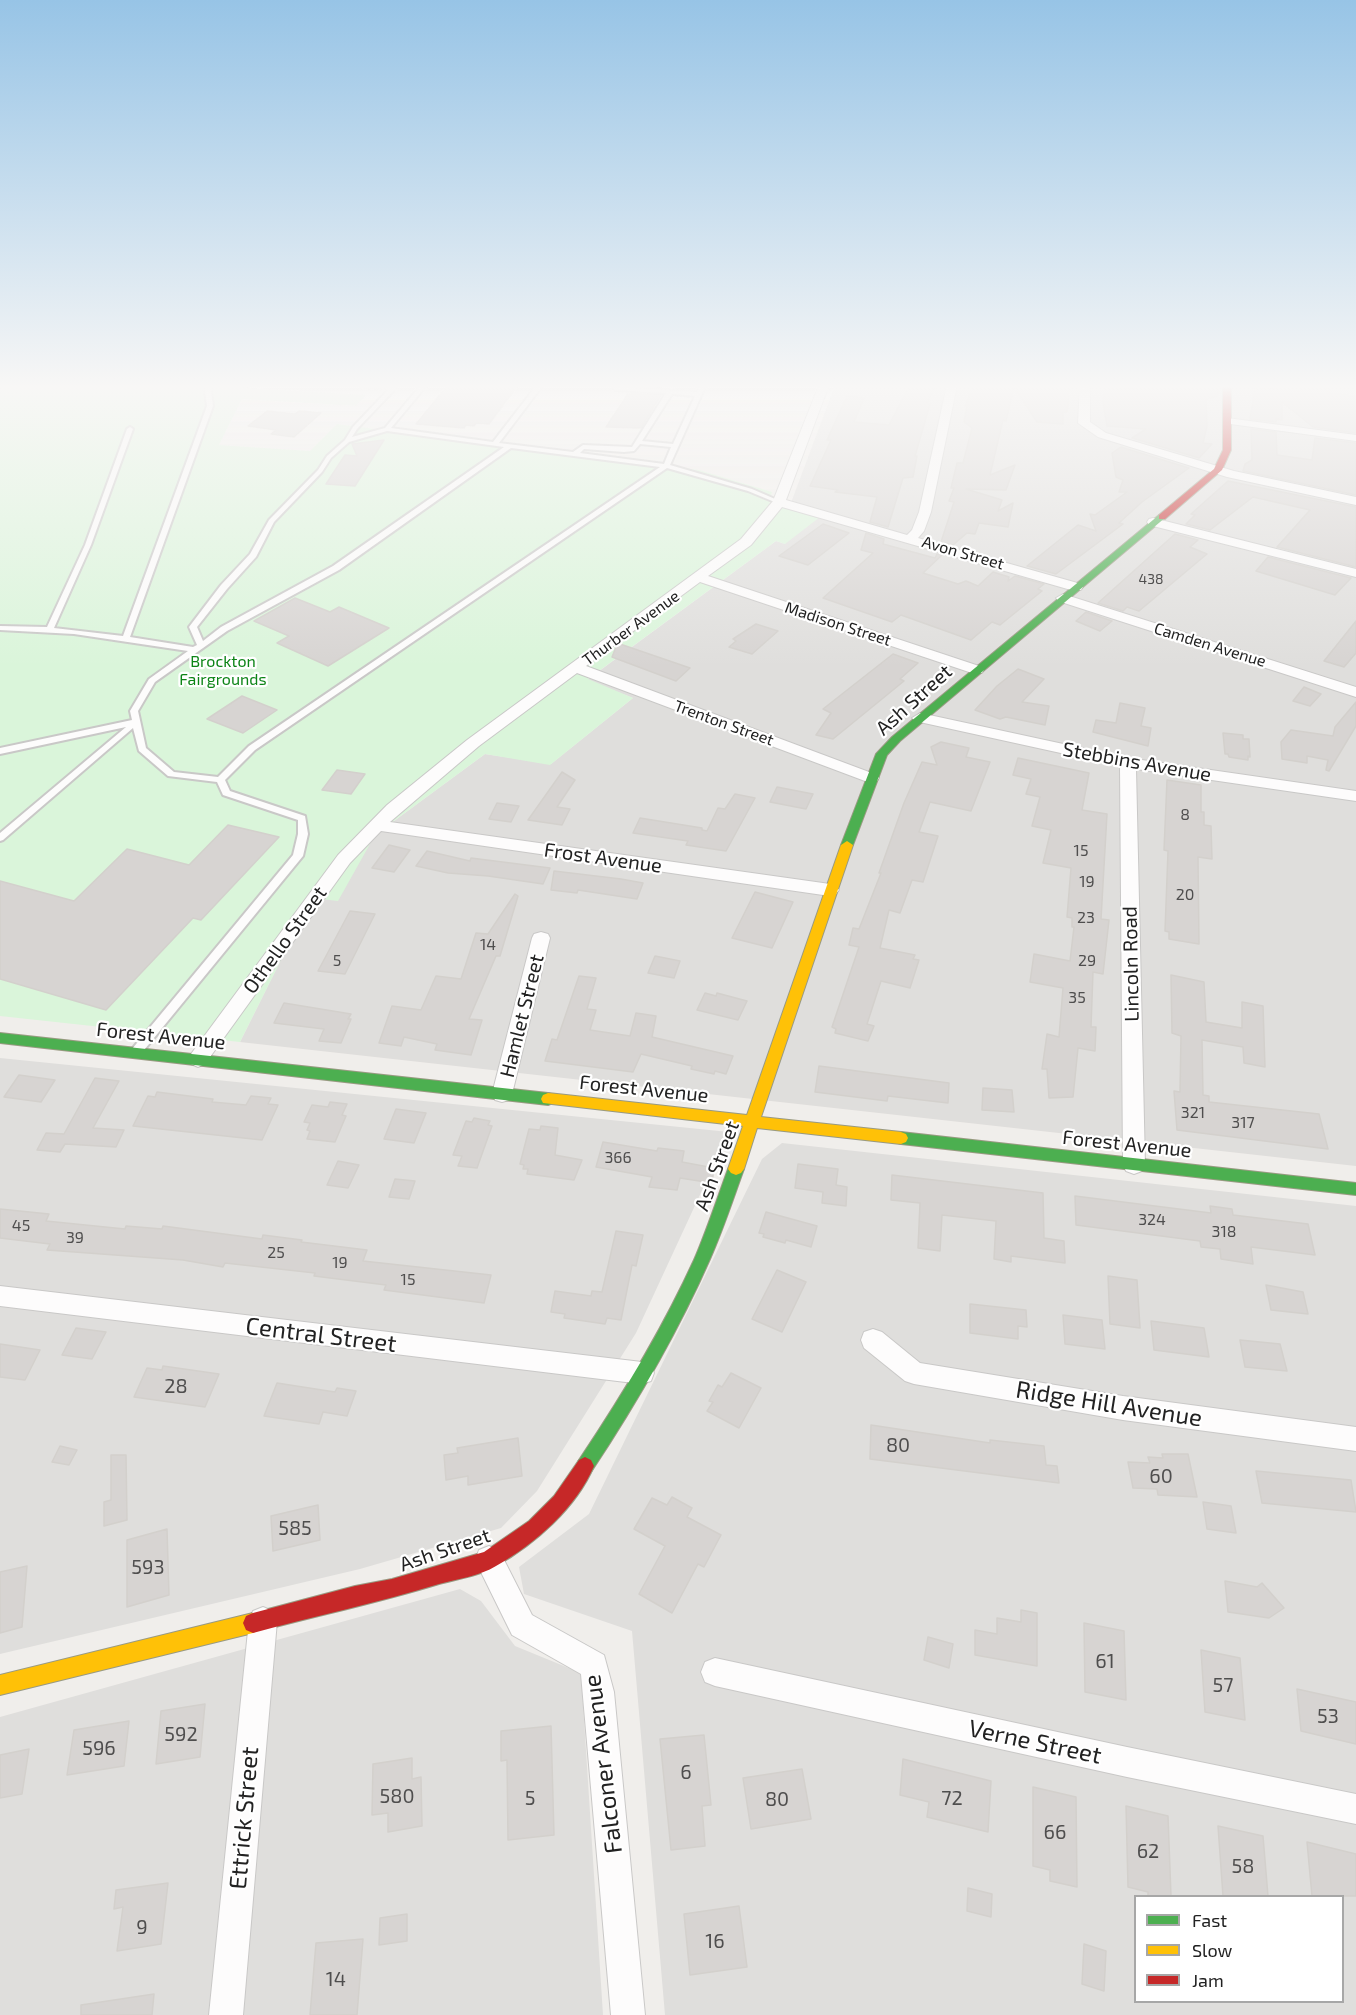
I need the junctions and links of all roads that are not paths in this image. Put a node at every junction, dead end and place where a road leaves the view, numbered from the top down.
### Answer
1 (112, 479) edge
2 (184, 479) edge
3 (310, 479) edge
4 (463, 479) edge
5 (647, 479) edge
6 (712, 479) edge
7 (788, 479) edge
8 (932, 479) edge
9 (1207, 479) edge
10 (1258, 479) edge
11 (1356, 501) edge
12 (779, 502) junction
13 (1153, 522) junction
14 (911, 538) junction
15 (1356, 573) edge
16 (700, 578) junction
17 (1076, 587) junction
18 (1063, 598) junction
19 (0, 628) edge
20 (50, 629) junction
21 (126, 638) junction
22 (198, 647) junction
23 (577, 668) junction
24 (977, 670) junction
25 (1356, 692) edge
26 (920, 718) junction
27 (136, 722) junction
28 (0, 751) edge
29 (1128, 763) junction
30 (871, 778) junction
31 (220, 780) junction
32 (1356, 796) edge
33 (377, 825) junction
34 (0, 838) edge
35 (830, 890) junction
36 (541, 938) dead end
37 (0, 1038) edge
38 (136, 1052) junction
39 (198, 1059) junction
40 (502, 1094) junction
41 (754, 1121) junction
42 (1134, 1165) junction
43 (1356, 1189) edge
44 (0, 1296) edge
45 (873, 1340) dead end
46 (642, 1373) junction
47 (1356, 1438) edge
48 (489, 1560) junction
49 (263, 1621) junction
50 (716, 1672) dead end
51 (0, 1685) edge
52 (1356, 1809) edge
53 (226, 2015) edge
54 (628, 2015) edge

1 - 20 lane
2 - 21 lane
3 - 22 lane
4 - 22 lane
5 - 31 lane
6 - 12 lane
7 - 12 street, Thurber Avenue
8 - 14 street
9 - 13 street, Ash Street
10 - 11 street
12 - 14 street, Avon Street
12 - 16 street, Thurber Avenue
13 - 15 street
13 - 17 street, Ash Street
14 - 17 street, Avon Street
16 - 23 street, Thurber Avenue
16 - 24 street, Madison Street
17 - 18 street, Ash Street
18 - 24 street, Ash Street
18 - 25 street, Camden Avenue
19 - 20 lane
20 - 21 lane
21 - 22 lane
22 - 27 lane
23 - 30 street, Trenton Street
23 - 33 street, Thurber Avenue
24 - 26 street, Ash Street
26 - 29 street, Stebbins Avenue
26 - 30 street, Ash Street
27 - 28 lane
27 - 31 lane
27 - 34 lane
29 - 32 street, Stebbins Avenue
29 - 42 street, Lincoln Road
30 - 35 street, Ash Street
31 - 38 lane
33 - 35 street, Frost Avenue
33 - 39 street, Othello Street
35 - 41 street, Ash Street
36 - 40 street, Hamlet Street
37 - 38 street, Forest Avenue
38 - 39 street, Forest Avenue
39 - 40 street, Forest Avenue
40 - 41 street, Forest Avenue
41 - 42 street, Forest Avenue
41 - 46 street, Ash Street
42 - 43 street, Forest Avenue
44 - 46 street, Central Street
45 - 47 street, Ridge Hill Avenue
46 - 48 street, Ash Street
48 - 49 street, Ash Street
48 - 54 street, Falconer Avenue
49 - 51 street, Ash Street
49 - 53 street, Ettrick Street
50 - 52 street, Verne Street

